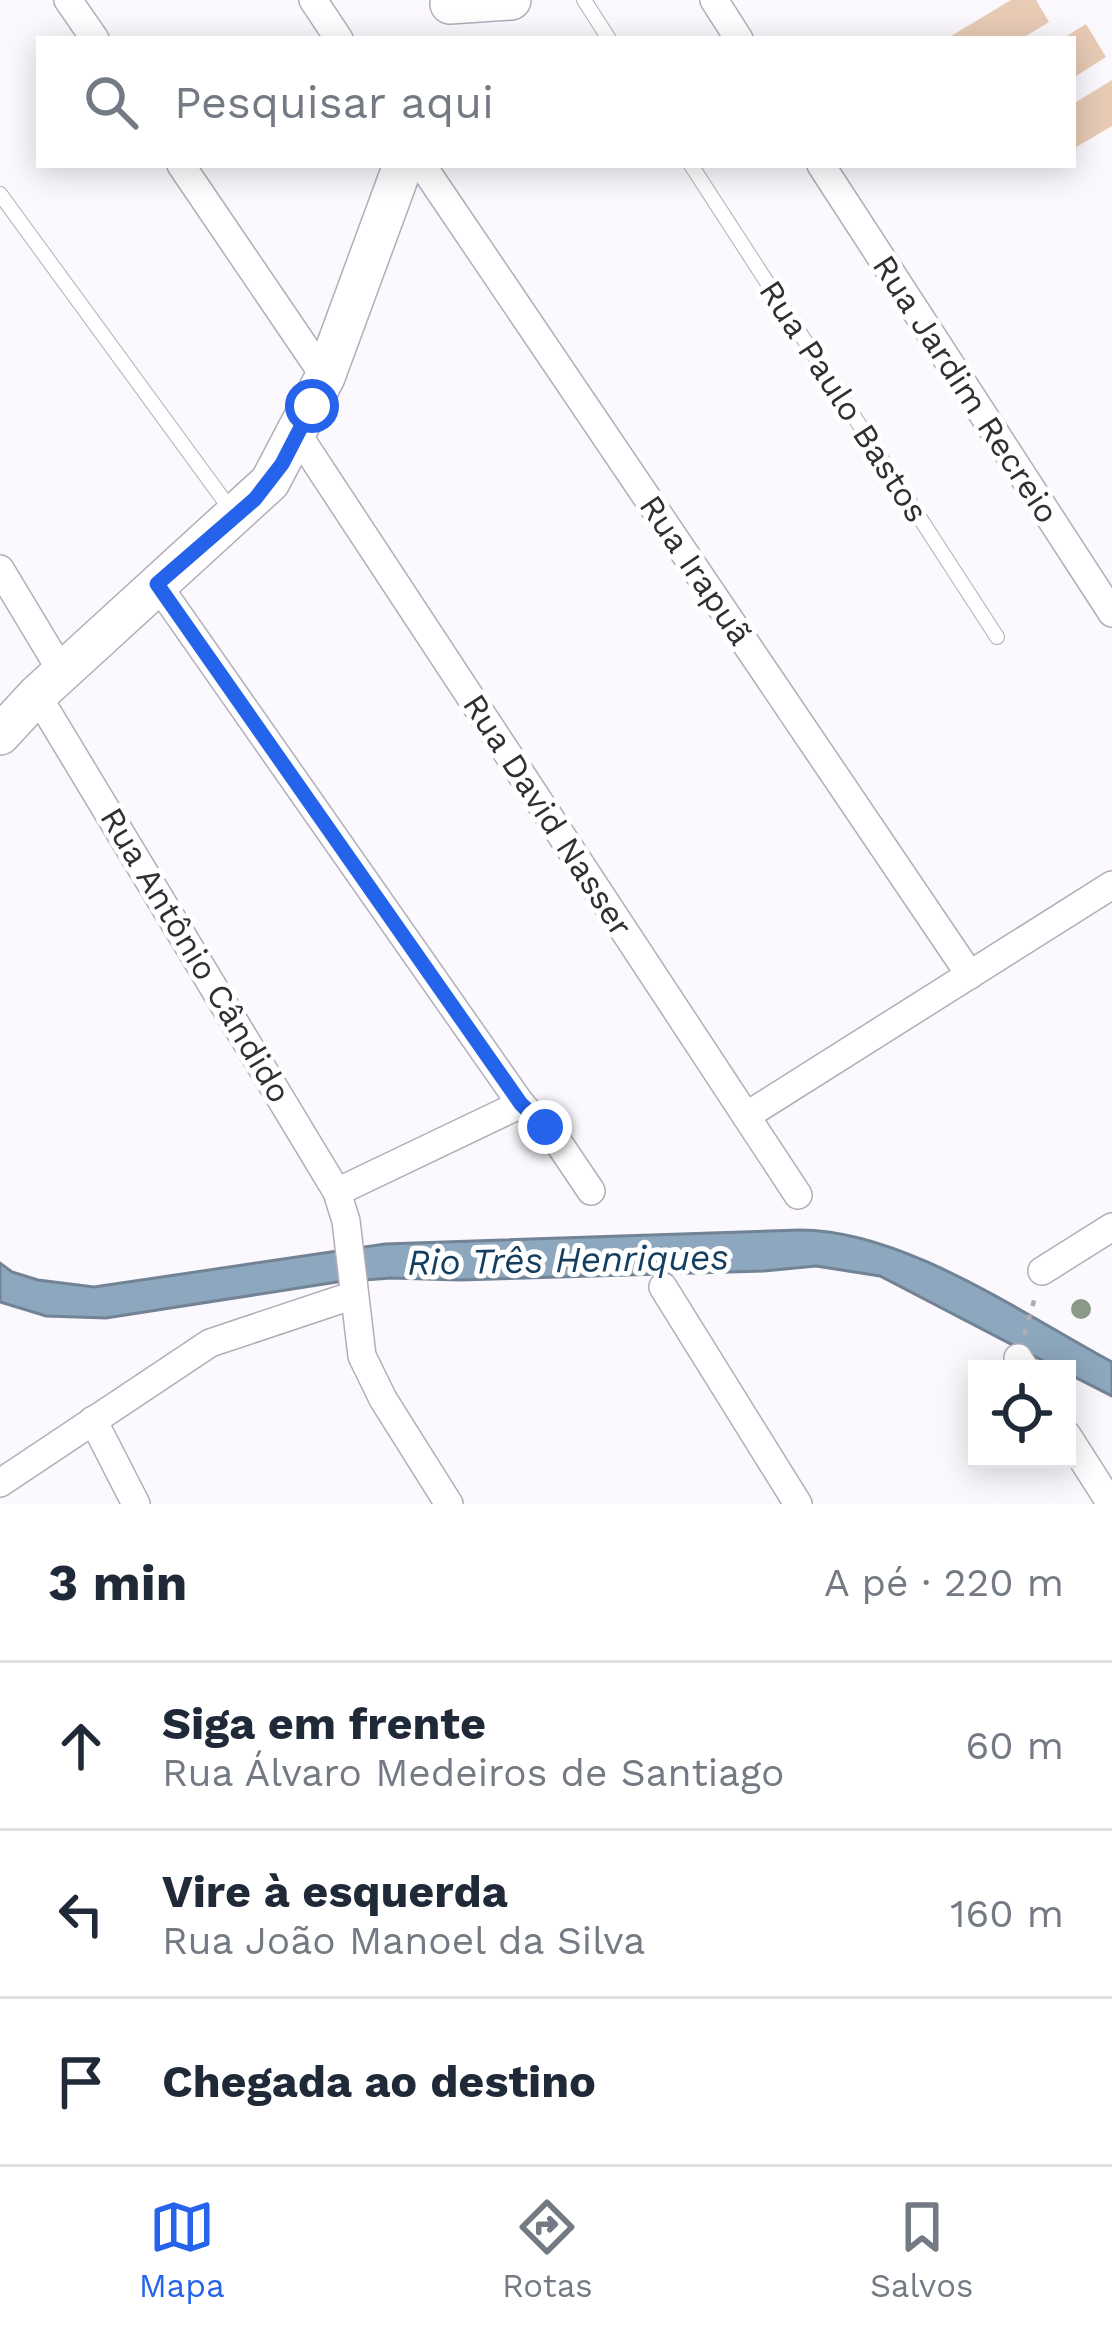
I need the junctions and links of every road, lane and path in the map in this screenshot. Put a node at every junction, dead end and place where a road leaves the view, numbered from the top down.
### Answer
1 (68, 0) edge
2 (313, 0) edge
3 (511, 0) edge
4 (584, 0) edge
5 (714, 0) edge
6 (447, 14) edge
7 (93, 36) edge
8 (337, 36) edge
9 (607, 36) edge
10 (737, 36) edge
11 (183, 168) edge
12 (402, 168) edge
13 (424, 168) edge
14 (693, 168) edge
15 (823, 168) edge
16 (0, 194) edge
17 (325, 377) junction
18 (298, 435) junction
19 (236, 517) junction
20 (0, 569) edge
21 (157, 584) junction
22 (1112, 614) edge
23 (997, 637) dead end
24 (50, 684) junction
25 (0, 735) edge
26 (1112, 885) edge
27 (970, 975) junction
28 (521, 1104) junction
29 (746, 1116) junction
30 (591, 1191) dead end
31 (337, 1192) junction
32 (798, 1195) dead end
33 (1112, 1227) edge
34 (1042, 1271) dead end
35 (663, 1287) dead end
36 (354, 1289) junction
37 (93, 1420) junction
38 (1076, 1450) edge
39 (0, 1483) edge
40 (136, 1504) edge
41 (449, 1504) edge
42 (798, 1504) edge
43 (1111, 1504) edge

1 - 7 street
2 - 8 street
3 - 6 street
4 - 9 lane
5 - 10 street
11 - 17 street
12 - 17 street
13 - 27 street, Rua Irapuã
14 - 23 lane, Rua Paulo Bastos
15 - 22 street, Rua Jardim Recreio
16 - 19 lane
17 - 18 street
18 - 19 street
18 - 29 street, Rua David Nasser
19 - 21 street
20 - 24 street, Rua Antônio Cândido
21 - 24 street
21 - 28 street
24 - 25 street
24 - 31 street, Rua Antônio Cândido
26 - 27 street
27 - 29 street
28 - 30 street
28 - 31 street
29 - 32 street, Rua David Nasser
31 - 36 street, Rua Antônio Cândido
33 - 34 street
35 - 42 street
36 - 37 street
36 - 41 street, Rua Antônio Cândido
37 - 39 street
37 - 40 street
38 - 43 street

